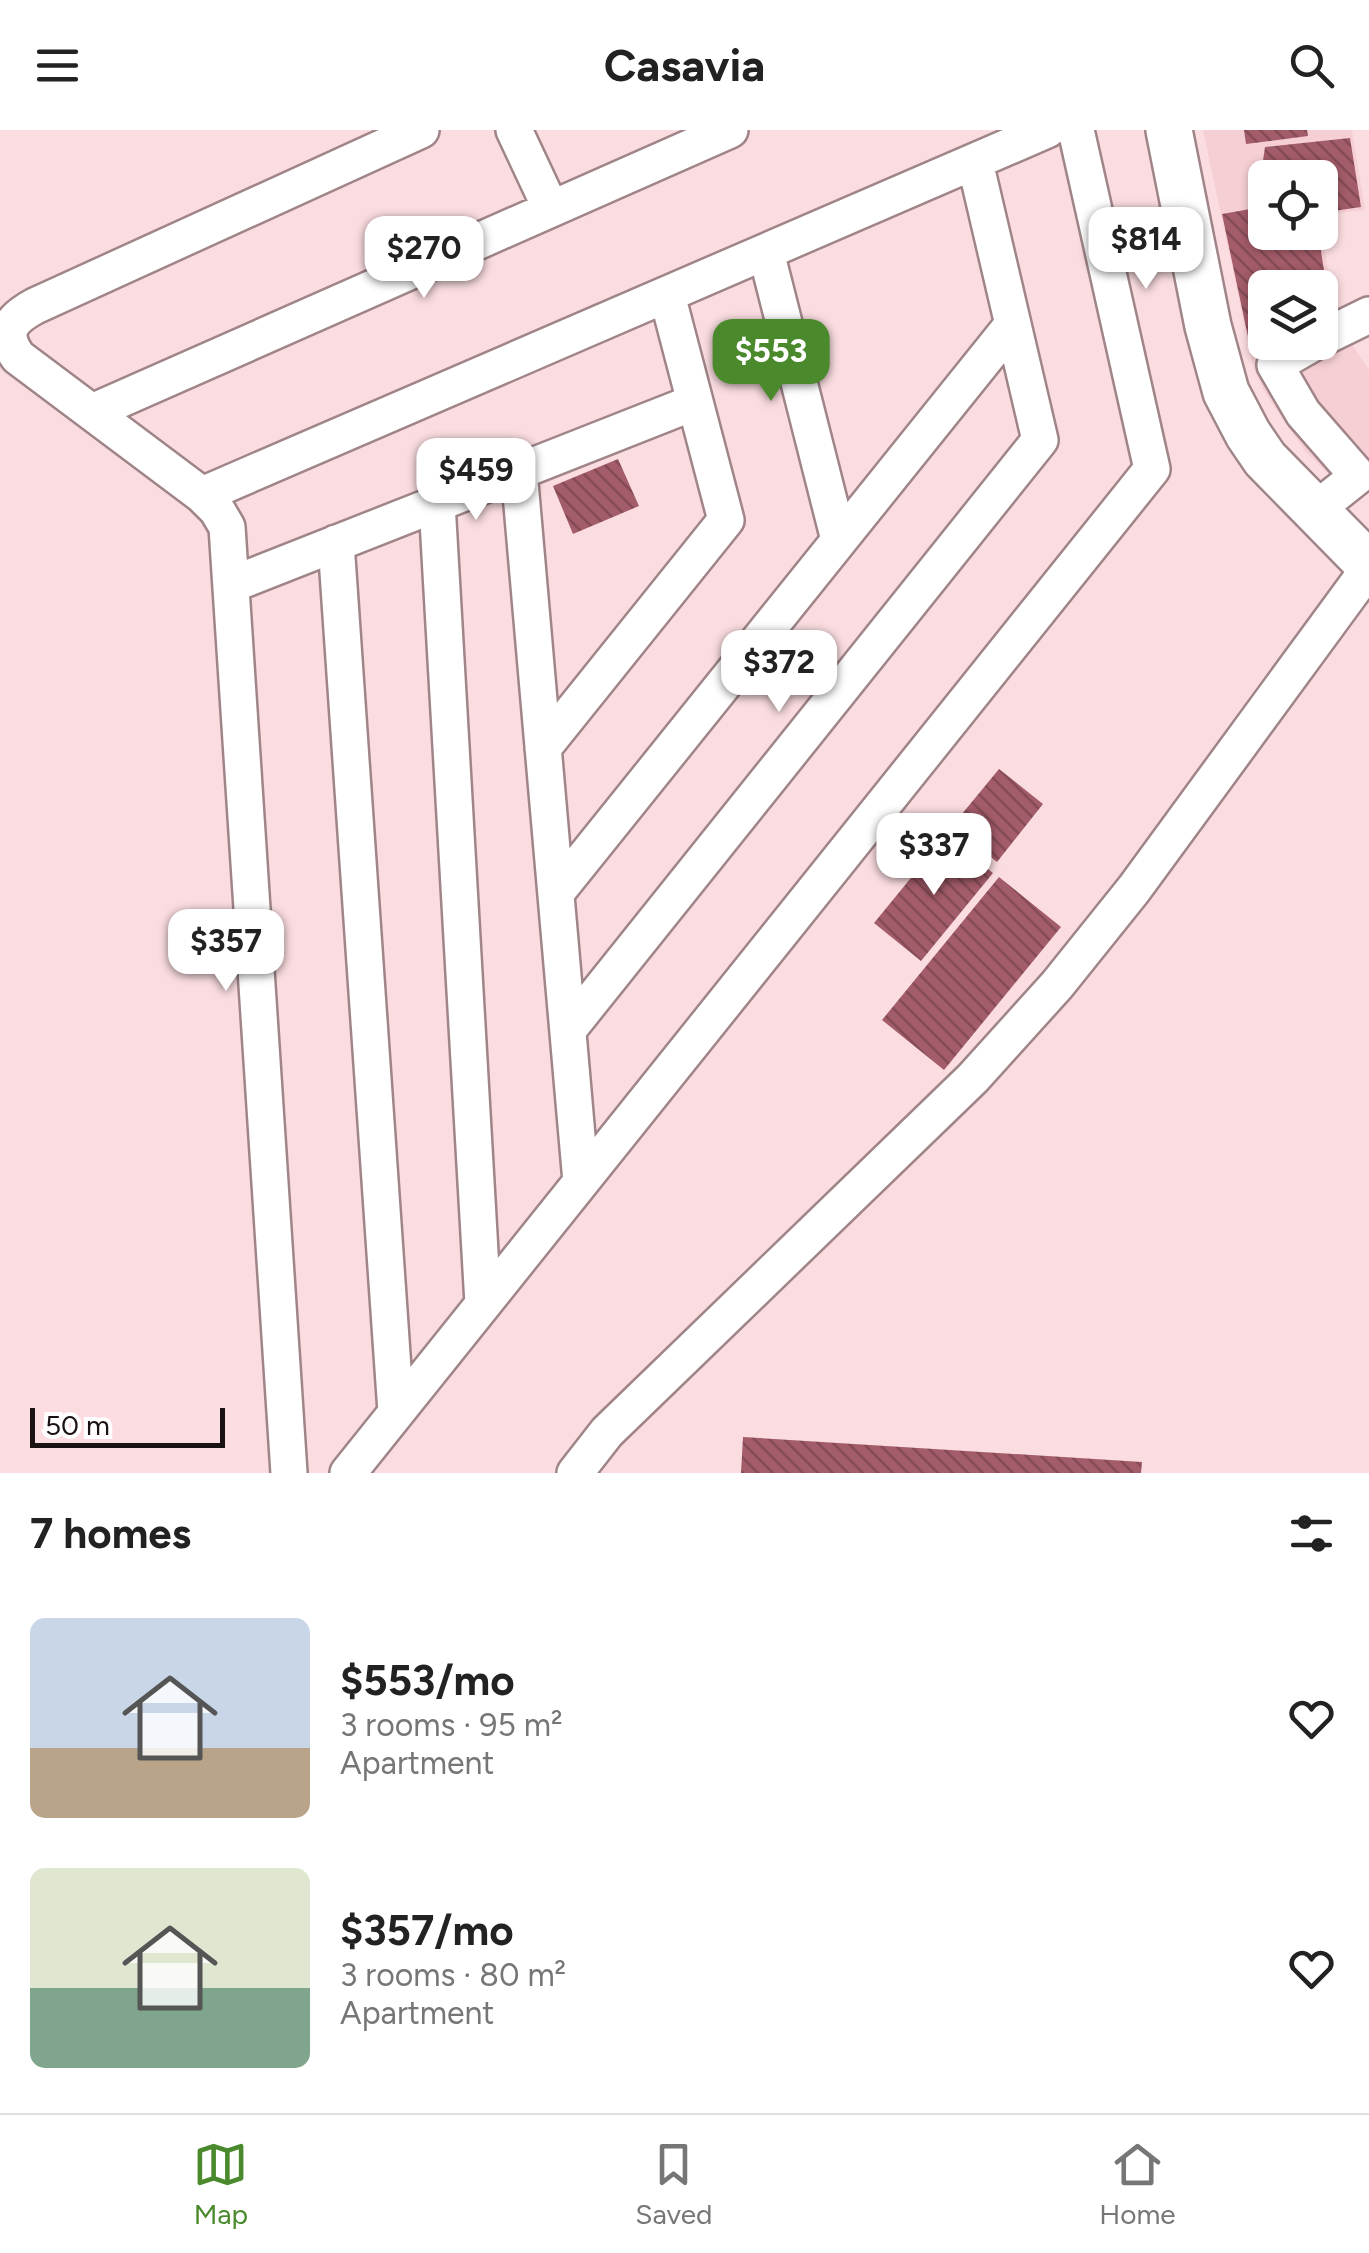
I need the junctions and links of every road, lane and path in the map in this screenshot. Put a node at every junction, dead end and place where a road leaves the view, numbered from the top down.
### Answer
1 (421, 130) edge
2 (514, 130) edge
3 (730, 130) edge
4 (1048, 130) edge
5 (1076, 130) edge
6 (1168, 130) edge
7 (974, 162) junction
8 (551, 209) junction
9 (766, 252) junction
10 (667, 295) junction
11 (1369, 315) edge
12 (1012, 324) junction
13 (1338, 330) edge
14 (1283, 360) edge
15 (695, 402) junction
16 (92, 412) junction
17 (519, 471) junction
18 (202, 496) junction
19 (437, 503) junction
20 (1314, 511) junction
21 (839, 540) junction
22 (336, 543) junction
23 (1369, 567) edge
24 (232, 584) junction
25 (544, 748) junction
26 (556, 893) junction
27 (568, 1030) junction
28 (582, 1182) junction
29 (483, 1304) junction
30 (396, 1412) junction
31 (289, 1473) edge
32 (348, 1473) edge
33 (574, 1473) edge

1 - 16 street
2 - 8 street
3 - 8 street
4 - 7 street
5 - 28 street
6 - 20 main road
7 - 9 street
7 - 12 street
8 - 16 street
9 - 10 street
9 - 21 street
10 - 15 street
10 - 18 street
11 - 13 street
12 - 21 street
12 - 27 street
14 - 20 street
15 - 17 street
15 - 25 street
16 - 18 street
17 - 19 street
17 - 25 street
18 - 24 street
19 - 22 street
19 - 29 street
20 - 23 main road
21 - 26 street
22 - 24 street
22 - 30 street
23 - 33 street
24 - 31 street
25 - 26 street
26 - 27 street
27 - 28 street
28 - 29 street
29 - 30 street
30 - 32 street

